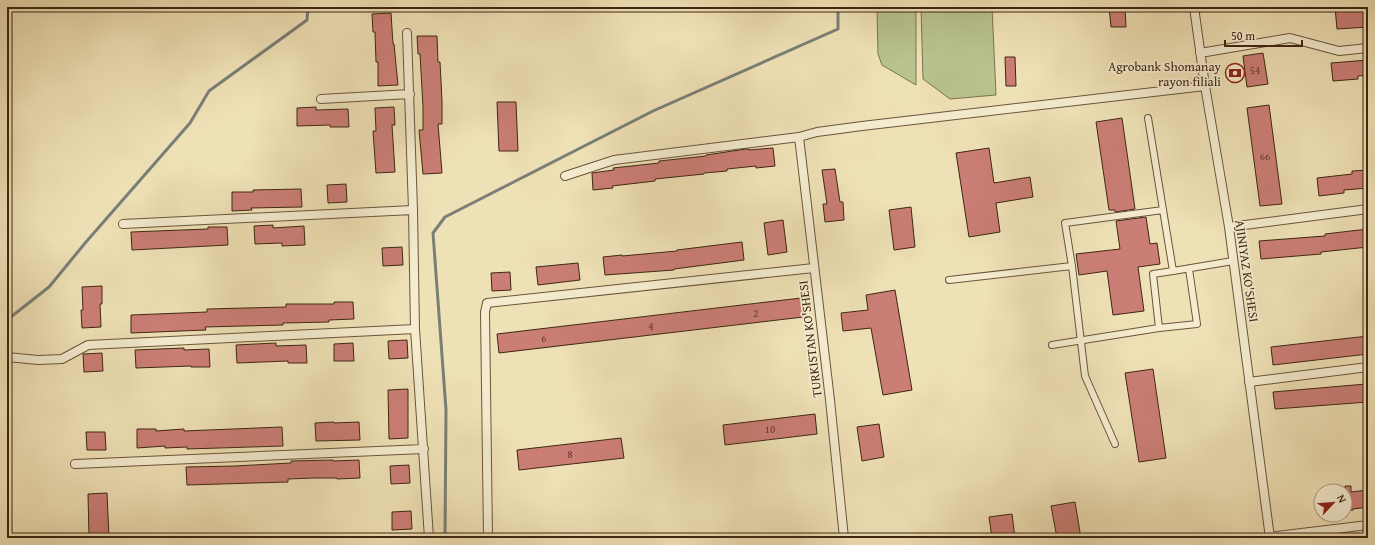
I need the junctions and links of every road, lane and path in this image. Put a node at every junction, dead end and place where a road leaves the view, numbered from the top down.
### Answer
1 (1194, 7) edge
2 (407, 33) dead end
3 (1368, 48) edge
4 (1200, 52) junction
5 (1205, 86) junction
6 (410, 94) junction
7 (321, 100) dead end
8 (1148, 118) dead end
9 (799, 137) junction
10 (566, 176) dead end
11 (1368, 209) edge
12 (414, 210) junction
13 (1163, 210) junction
14 (122, 224) dead end
15 (1229, 227) junction
16 (1233, 261) junction
17 (1072, 266) junction
18 (814, 268) junction
19 (1189, 269) junction
20 (1173, 271) junction
21 (949, 280) dead end
22 (415, 328) junction
23 (1160, 328) junction
24 (1080, 341) junction
25 (1052, 345) dead end
26 (7, 357) edge
27 (1368, 367) edge
28 (1249, 382) junction
29 (1115, 444) dead end
30 (424, 449) junction
31 (75, 464) dead end
32 (1368, 525) edge
33 (429, 538) edge
34 (488, 538) edge
35 (844, 538) edge
36 (1269, 538) edge

1 - 4 street, AJINIYAZ KO'SHESI
2 - 6 street
3 - 4 street
4 - 5 street, AJINIYAZ KO'SHESI
5 - 9 street
5 - 15 street, AJINIYAZ KO'SHESI
6 - 7 street
6 - 12 street
8 - 13 street
9 - 10 street
9 - 18 street, TURKISTAN KO'SHESI
11 - 15 street
12 - 14 street
12 - 22 street
13 - 17 street
13 - 20 street
15 - 16 street, AJINIYAZ KO'SHESI
16 - 19 street
16 - 28 street, AJINIYAZ KO'SHESI
17 - 21 street
17 - 24 street
18 - 34 street
18 - 35 street, TURKISTAN KO'SHESI
19 - 20 street
19 - 23 street
20 - 23 street
22 - 26 street
22 - 30 street
23 - 24 street
24 - 25 street
24 - 29 street
27 - 28 street
28 - 36 street, AJINIYAZ KO'SHESI
30 - 31 street
30 - 33 street
32 - 36 street

